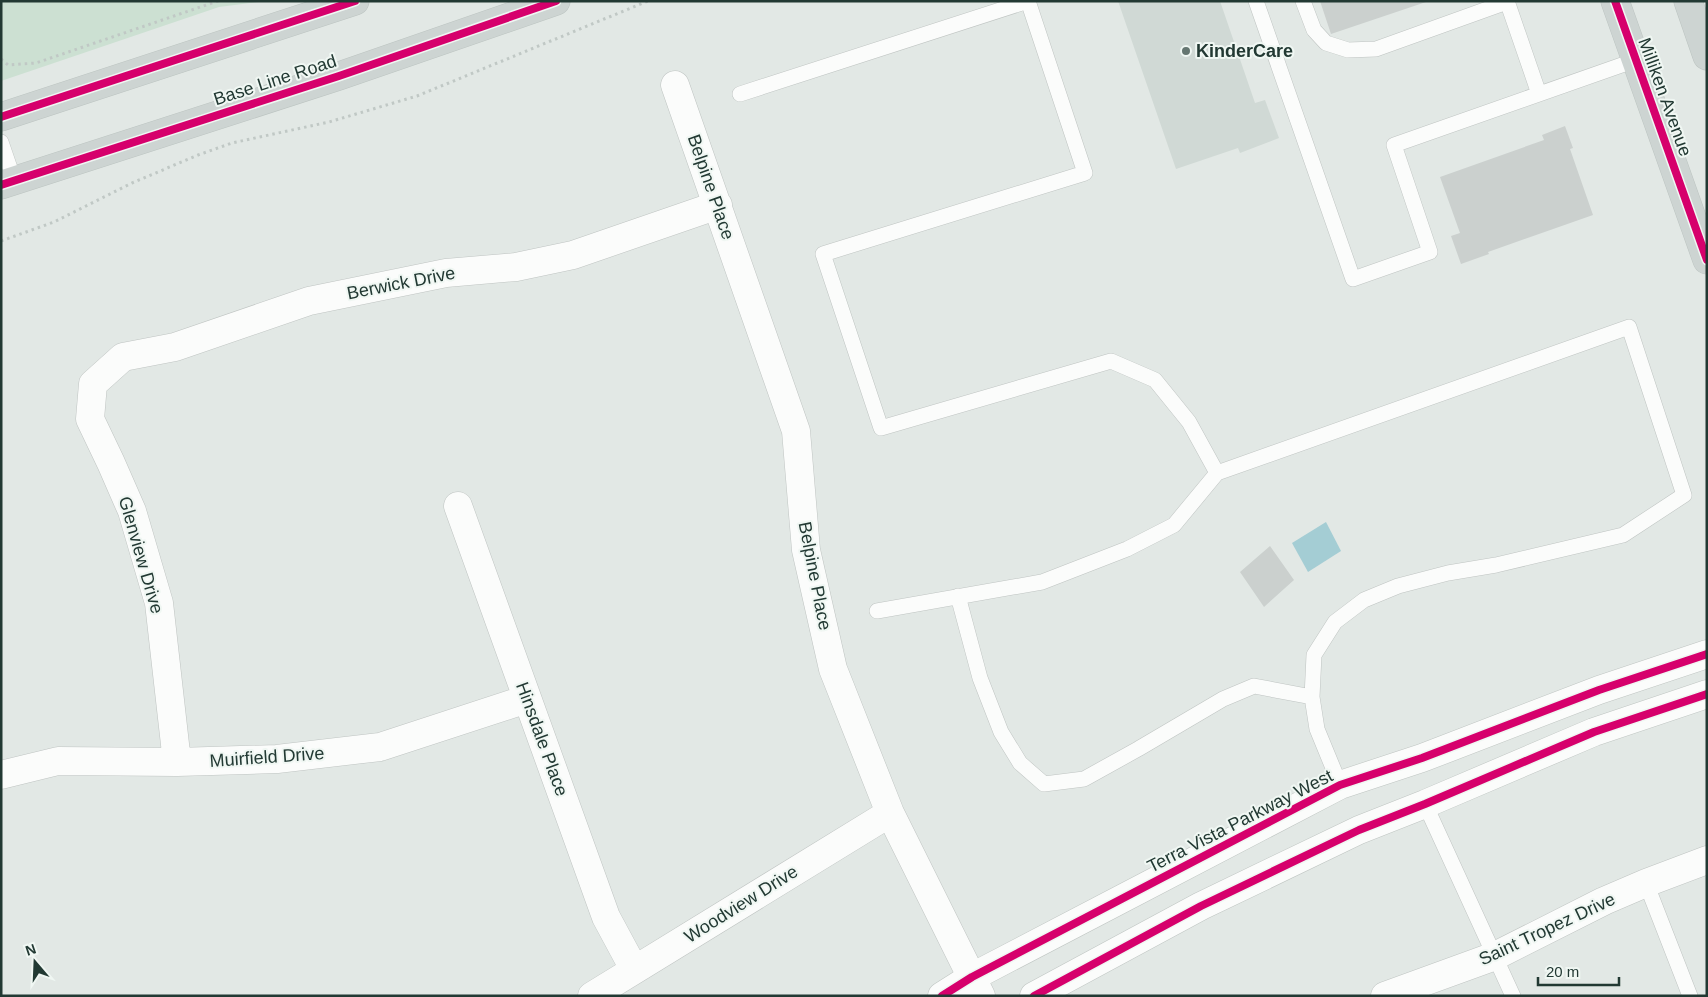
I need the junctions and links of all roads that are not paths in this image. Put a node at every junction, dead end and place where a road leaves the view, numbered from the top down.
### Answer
1 (355, 1) edge
2 (556, 1) edge
3 (1256, 1) edge
4 (1303, 1) edge
5 (1507, 1) edge
6 (1615, 1) edge
7 (1688, 1) edge
8 (1707, 56) edge
9 (1636, 60) junction
10 (675, 85) dead end
11 (740, 94) dead end
12 (1539, 94) junction
13 (1, 117) edge
14 (1, 142) edge
15 (8, 182) edge
16 (718, 206) junction
17 (1707, 260) edge
18 (93, 384) joint
19 (1217, 473) junction
20 (458, 506) dead end
21 (958, 596) junction
22 (877, 611) dead end
23 (1707, 654) edge
24 (1707, 694) edge
25 (1312, 698) junction
26 (527, 699) junction
27 (176, 762) junction
28 (1, 775) edge
29 (1340, 785) junction
30 (1425, 804) junction
31 (890, 813) junction
32 (1707, 860) edge
33 (1646, 883) junction
34 (1495, 956) junction
35 (634, 969) junction
36 (977, 987) edge
37 (592, 996) edge
38 (942, 996) edge
39 (1034, 996) edge
40 (1385, 996) edge
41 (1514, 996) edge
42 (1690, 996) edge

1 - 13 main road
2 - 15 main road, Base Line Road
3 - 12 lane
4 - 5 lane
5 - 12 lane
6 - 9 main road, Milliken Avenue
7 - 8 main road
9 - 12 lane
9 - 17 main road, Milliken Avenue
10 - 16 street, Belpine Place
11 - 19 lane
14 - 15 lane
16 - 18 street, Berwick Drive
16 - 31 street, Belpine Place
18 - 27 street, Glenview Drive
19 - 21 lane
19 - 25 lane
20 - 26 street, Hinsdale Place
21 - 22 lane
21 - 25 lane
23 - 29 street, Terra Vista Parkway West
24 - 30 street
25 - 29 lane
26 - 27 street, Muirfield Drive
26 - 35 street, Hinsdale Place
27 - 28 street, Muirfield Drive
29 - 36 street, Terra Vista Parkway West
30 - 34 lane
30 - 39 street
31 - 35 street, Woodview Drive
31 - 36 street, Belpine Place
32 - 33 street, Saint Tropez Drive
33 - 34 street, Saint Tropez Drive
33 - 42 lane
34 - 40 street, Saint Tropez Drive
34 - 41 lane
35 - 37 street, Woodview Drive
36 - 38 street, Terra Vista Parkway West

